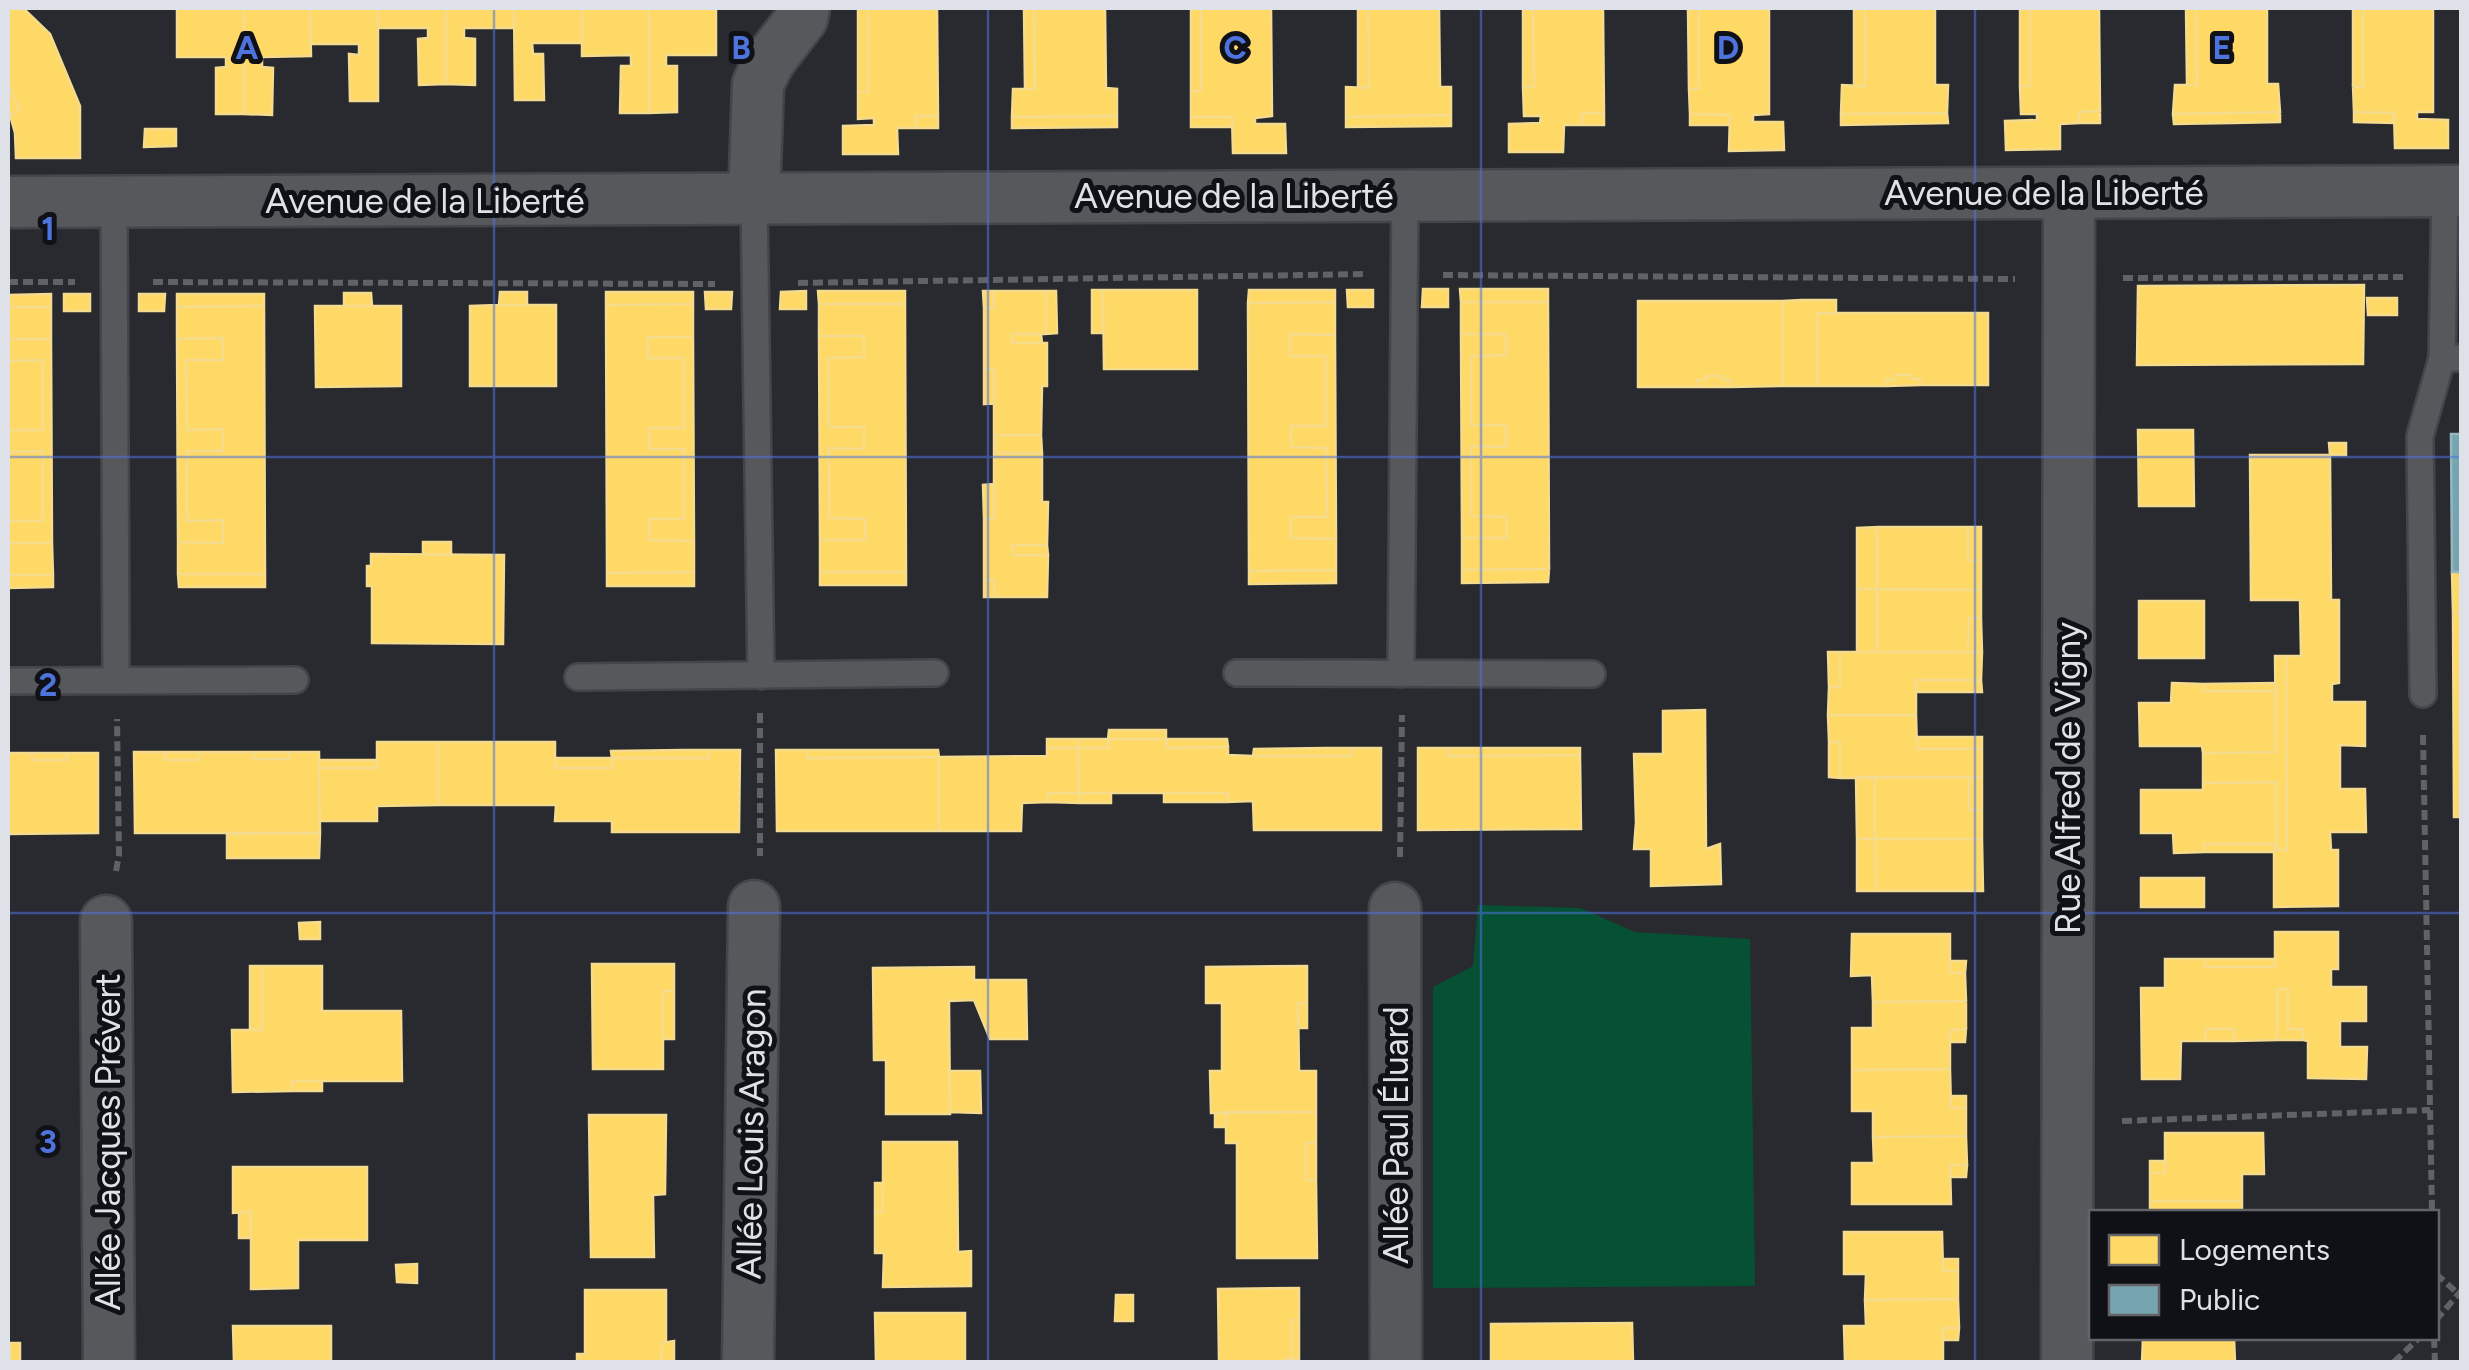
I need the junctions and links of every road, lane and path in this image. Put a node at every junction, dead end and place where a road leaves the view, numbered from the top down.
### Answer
1 (804, 8) edge
2 (2453, 191) edge
3 (2069, 192) junction
4 (1405, 195) junction
5 (754, 200) junction
6 (8, 202) edge
7 (114, 202) junction
8 (1404, 274) junction
9 (2443, 277) junction
10 (2068, 278) junction
11 (8, 282) edge
12 (114, 282) junction
13 (757, 284) junction
14 (2452, 358) edge
15 (1237, 673) dead end
16 (935, 674) dead end
17 (1401, 674) junction
18 (1592, 674) dead end
19 (761, 676) junction
20 (578, 677) dead end
21 (116, 680) junction
22 (295, 680) dead end
23 (8, 682) edge
24 (2422, 694) joint
25 (754, 906) joint
26 (1395, 908) joint
27 (106, 922) joint
28 (2430, 1110) junction
29 (2068, 1123) junction
30 (2432, 1210) edge
31 (2439, 1276) edge
32 (2460, 1294) edge
33 (2439, 1317) edge
34 (2417, 1340) edge
35 (109, 1362) edge
36 (748, 1362) edge
37 (1396, 1362) edge
38 (2067, 1362) edge
39 (2394, 1362) edge

1 - 5 street
2 - 3 street, Avenue de la Liberté
2 - 9 lane
3 - 4 street, Avenue de la Liberté
3 - 10 street, Rue Alfred de Vigny
4 - 5 street, Avenue de la Liberté
4 - 8 lane
5 - 7 street, Avenue de la Liberté
5 - 13 lane
6 - 7 street, Avenue de la Liberté
7 - 12 lane
8 - 10 path
8 - 13 path
8 - 17 lane
9 - 10 path
9 - 14 lane
10 - 29 street, Rue Alfred de Vigny
11 - 12 path
12 - 13 path
12 - 21 lane
13 - 19 lane
14 - 24 lane
15 - 17 lane
16 - 19 lane
17 - 18 lane
17 - 26 path
19 - 20 lane
19 - 25 path
21 - 22 lane
21 - 23 lane
21 - 27 path
24 - 28 path
25 - 36 street, Allée Louis Aragon
26 - 37 street, Allée Paul Éluard
27 - 35 street, Allée Jacques Prévert
28 - 29 path
28 - 30 path
29 - 38 street, Rue Alfred de Vigny
31 - 32 path
32 - 33 path
34 - 39 path

